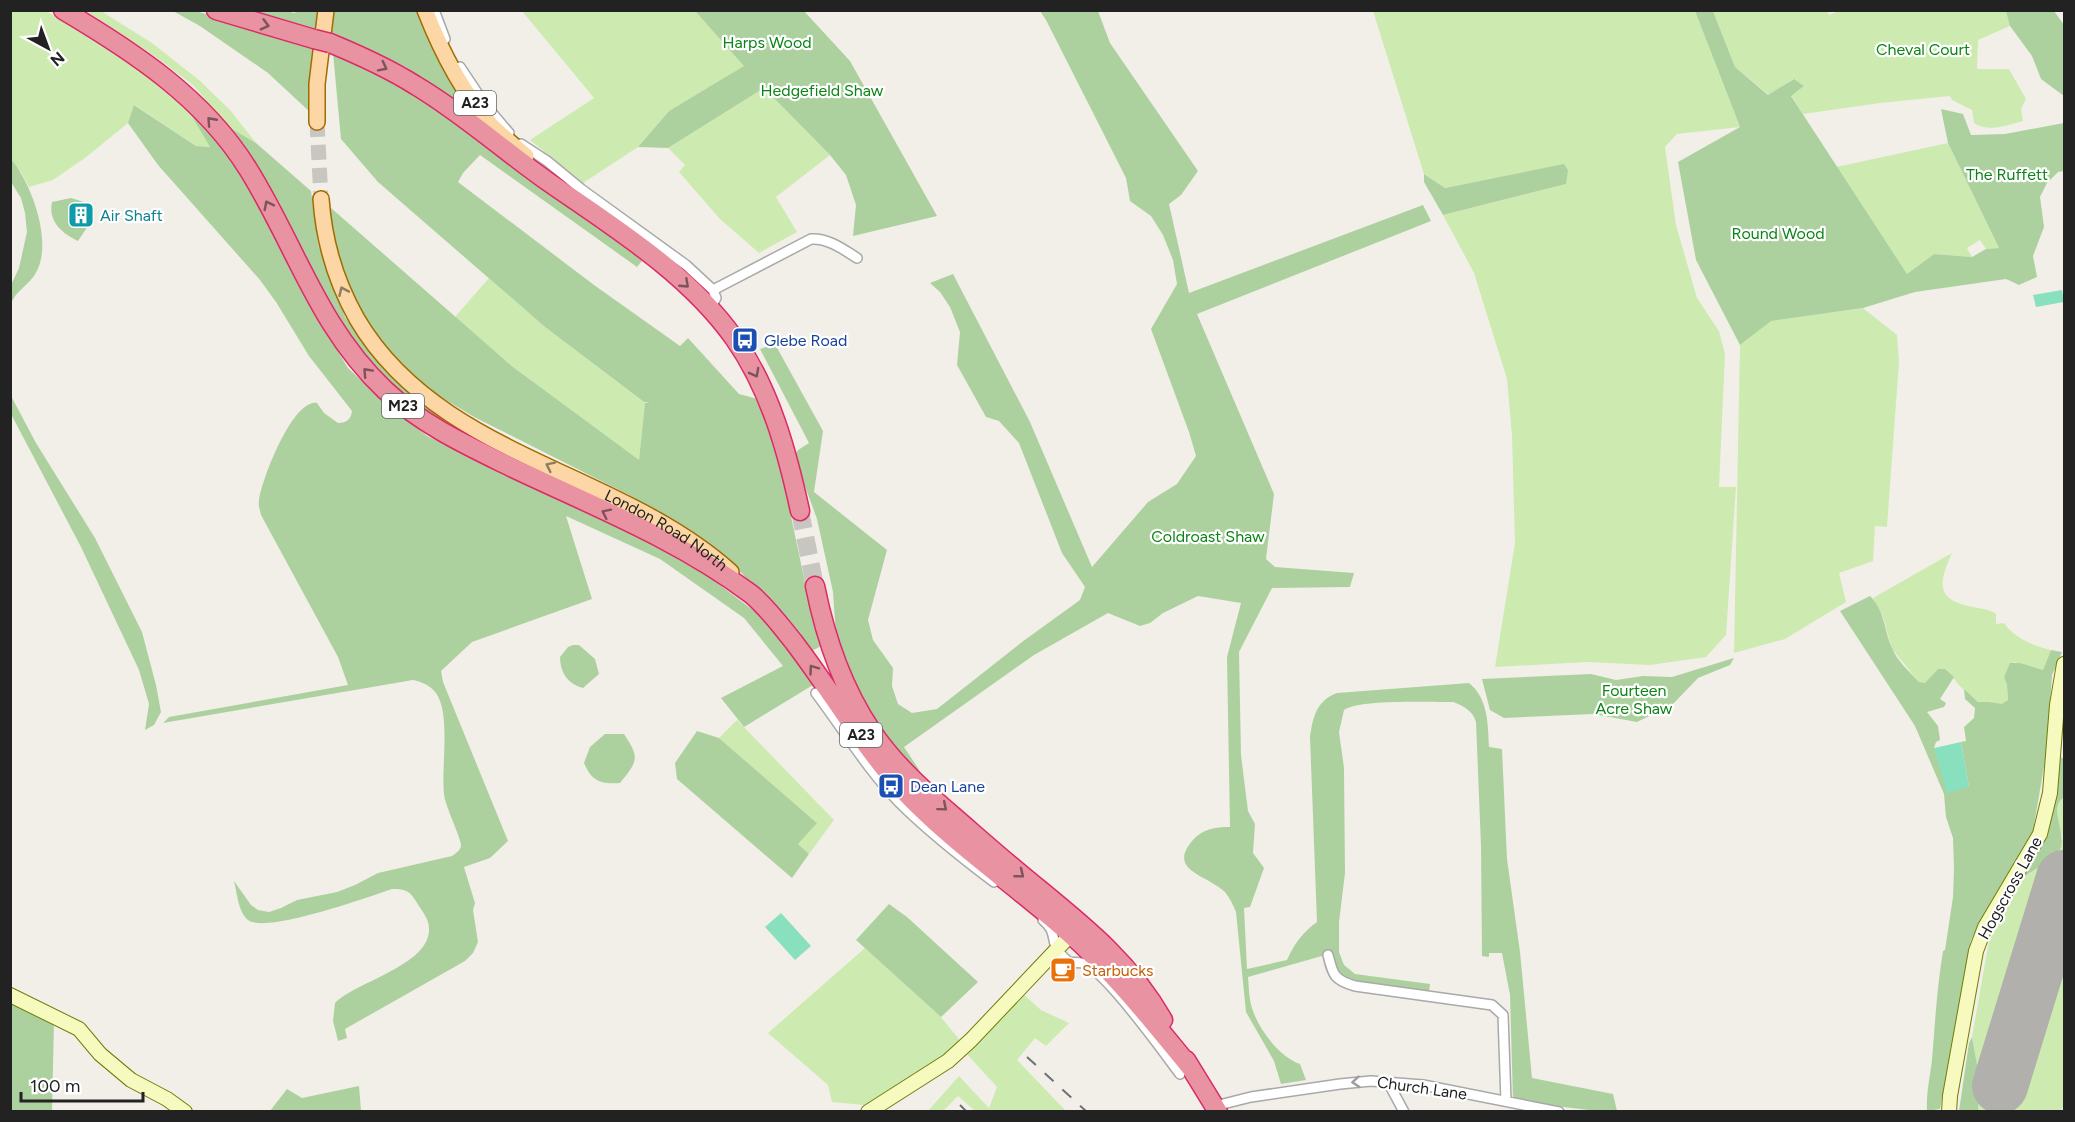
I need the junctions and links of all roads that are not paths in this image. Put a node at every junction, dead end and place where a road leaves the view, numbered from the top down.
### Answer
1 (63, 10) edge
2 (216, 10) edge
3 (326, 10) edge
4 (425, 10) edge
5 (434, 10) edge
6 (317, 122) tunnel mouth
7 (546, 180) junction
8 (321, 199) tunnel mouth
9 (857, 258) dead end
10 (713, 290) junction
11 (710, 308) junction
12 (800, 511) tunnel mouth
13 (815, 586) tunnel mouth
14 (755, 597) junction
15 (2064, 664) edge
16 (816, 693) dead end
17 (1046, 918) junction
18 (1076, 929) junction
19 (1056, 949) junction
20 (1328, 955) dead end
21 (1118, 989) junction
22 (10, 995) edge
23 (1185, 1071) junction
24 (1388, 1082) junction
25 (1506, 1101) junction
26 (1217, 1109) edge
27 (185, 1112) edge
28 (868, 1112) edge
29 (1404, 1112) edge
30 (1558, 1112) edge
31 (1949, 1112) edge

14 -> 1 highway, M23
2 -> 7 highway
3 - 6 main road
4 - 7 main road, A23
5 - 10 street
7 -> 11 highway, A23
14 -> 8 main road, London Road North / A23
9 - 10 street
10 - 11 street
11 -> 12 highway, A23
13 -> 18 highway, A23
17 -> 14 highway, London Road North / A23
15 - 31 street, Hogscross Lane
16 - 17 street, London Road North
17 - 18 highway, London Road North / A23
17 - 19 street
18 - 19 street
18 - 21 highway, A23
18 - 23 highway, A23
19 - 21 street
19 - 28 street
20 - 25 street
21 - 23 highway, A23
22 - 27 street
23 - 26 highway, A23
24 - 25 street, Church Lane
24 -> 26 street, Church Lane
24 - 29 street
25 - 30 street, Church Lane

